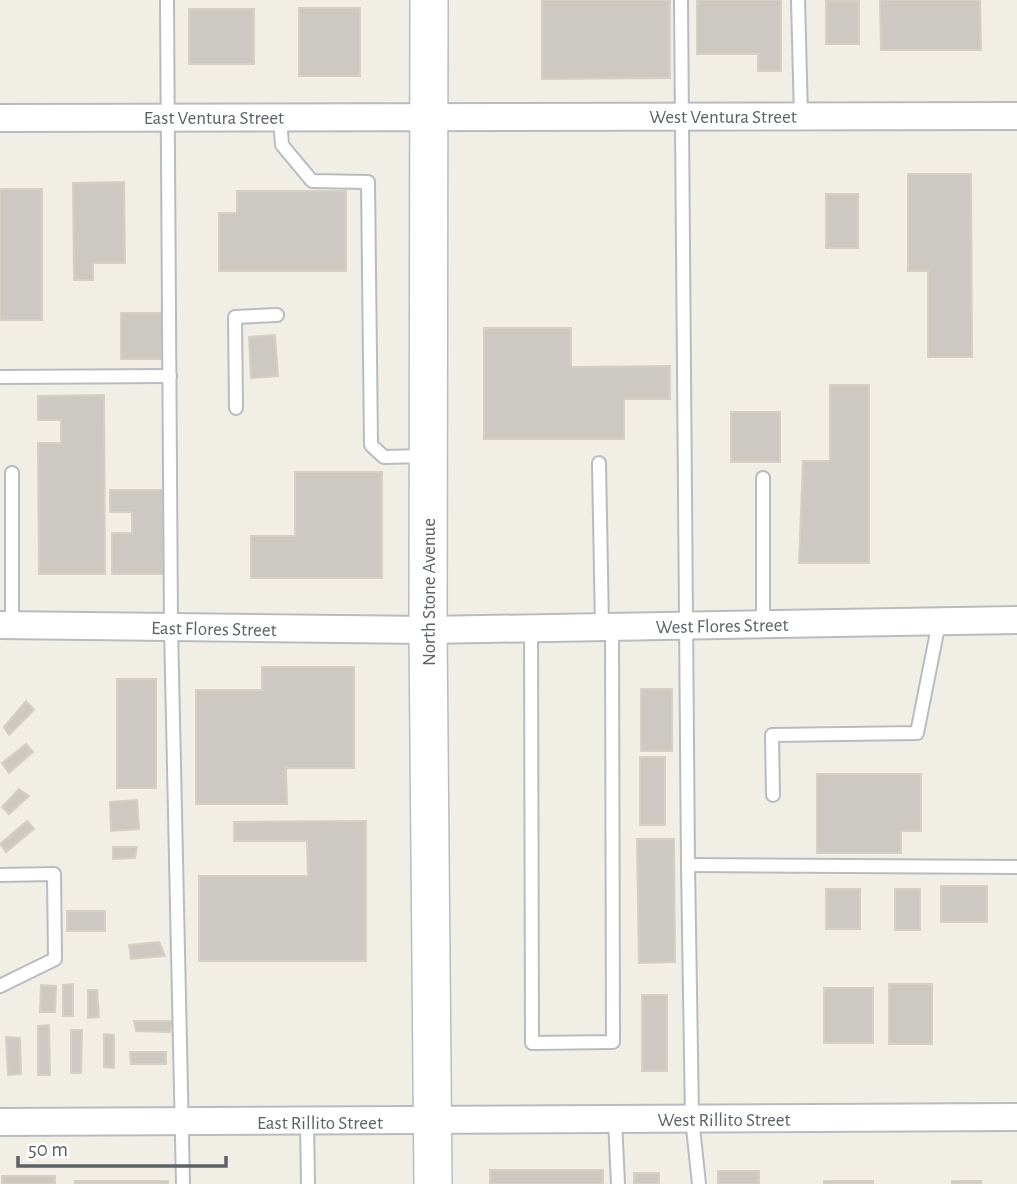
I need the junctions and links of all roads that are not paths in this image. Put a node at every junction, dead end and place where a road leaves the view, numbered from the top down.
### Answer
1 (167, 0) edge
2 (429, 0) edge
3 (681, 0) edge
4 (798, 0) edge
5 (428, 116) junction
6 (683, 116) junction
7 (801, 116) junction
8 (1017, 116) edge
9 (280, 117) junction
10 (0, 118) edge
11 (169, 118) junction
12 (277, 315) dead end
13 (170, 376) junction
14 (0, 377) edge
15 (236, 408) dead end
16 (428, 456) junction
17 (599, 463) dead end
18 (12, 473) dead end
19 (764, 478) dead end
20 (1017, 620) edge
21 (939, 621) junction
22 (6, 625) edge
23 (763, 625) junction
24 (686, 626) junction
25 (171, 627) junction
26 (607, 627) junction
27 (531, 628) junction
28 (428, 630) junction
29 (773, 795) dead end
30 (688, 865) junction
31 (1017, 867) edge
32 (0, 875) edge
33 (0, 986) edge
34 (1017, 1117) edge
35 (692, 1118) junction
36 (615, 1120) junction
37 (0, 1122) edge
38 (182, 1122) junction
39 (307, 1122) junction
40 (430, 1122) junction
41 (183, 1184) edge
42 (308, 1184) edge
43 (433, 1184) edge
44 (618, 1184) edge
45 (699, 1184) edge

1 - 11 lane
2 - 5 main road, North Stone Avenue
3 - 6 lane
4 - 7 lane
5 - 6 street, West Ventura Street
5 - 9 street, East Ventura Street
5 - 16 main road, North Stone Avenue
6 - 7 street, West Ventura Street
6 - 24 lane
7 - 8 street, West Ventura Street
9 - 11 street, East Ventura Street
9 - 16 lane
10 - 11 street, East Ventura Street
11 - 13 lane
12 - 15 lane
13 - 14 lane
13 - 25 lane
16 - 28 main road, North Stone Avenue
17 - 26 lane
18 - 22 lane
19 - 23 lane
20 - 21 street, West Flores Street
21 - 23 street, West Flores Street
21 - 29 lane
22 - 25 street, East Flores Street
23 - 24 street, West Flores Street
24 - 26 street, West Flores Street
24 - 30 lane
25 - 28 street, East Flores Street
25 - 38 lane
26 - 27 street, West Flores Street
26 - 27 lane
27 - 28 street, West Flores Street
28 - 40 main road, North Stone Avenue
30 - 31 lane
30 - 35 lane
32 - 33 lane
34 - 35 street, West Rillito Street
35 - 36 street, West Rillito Street
35 - 45 lane
36 - 40 street, West Rillito Street
36 - 44 lane
37 - 38 street, East Rillito Street
38 - 39 street, East Rillito Street
38 - 41 lane
39 - 40 street, East Rillito Street
39 - 42 lane
40 - 43 main road, North Stone Avenue

